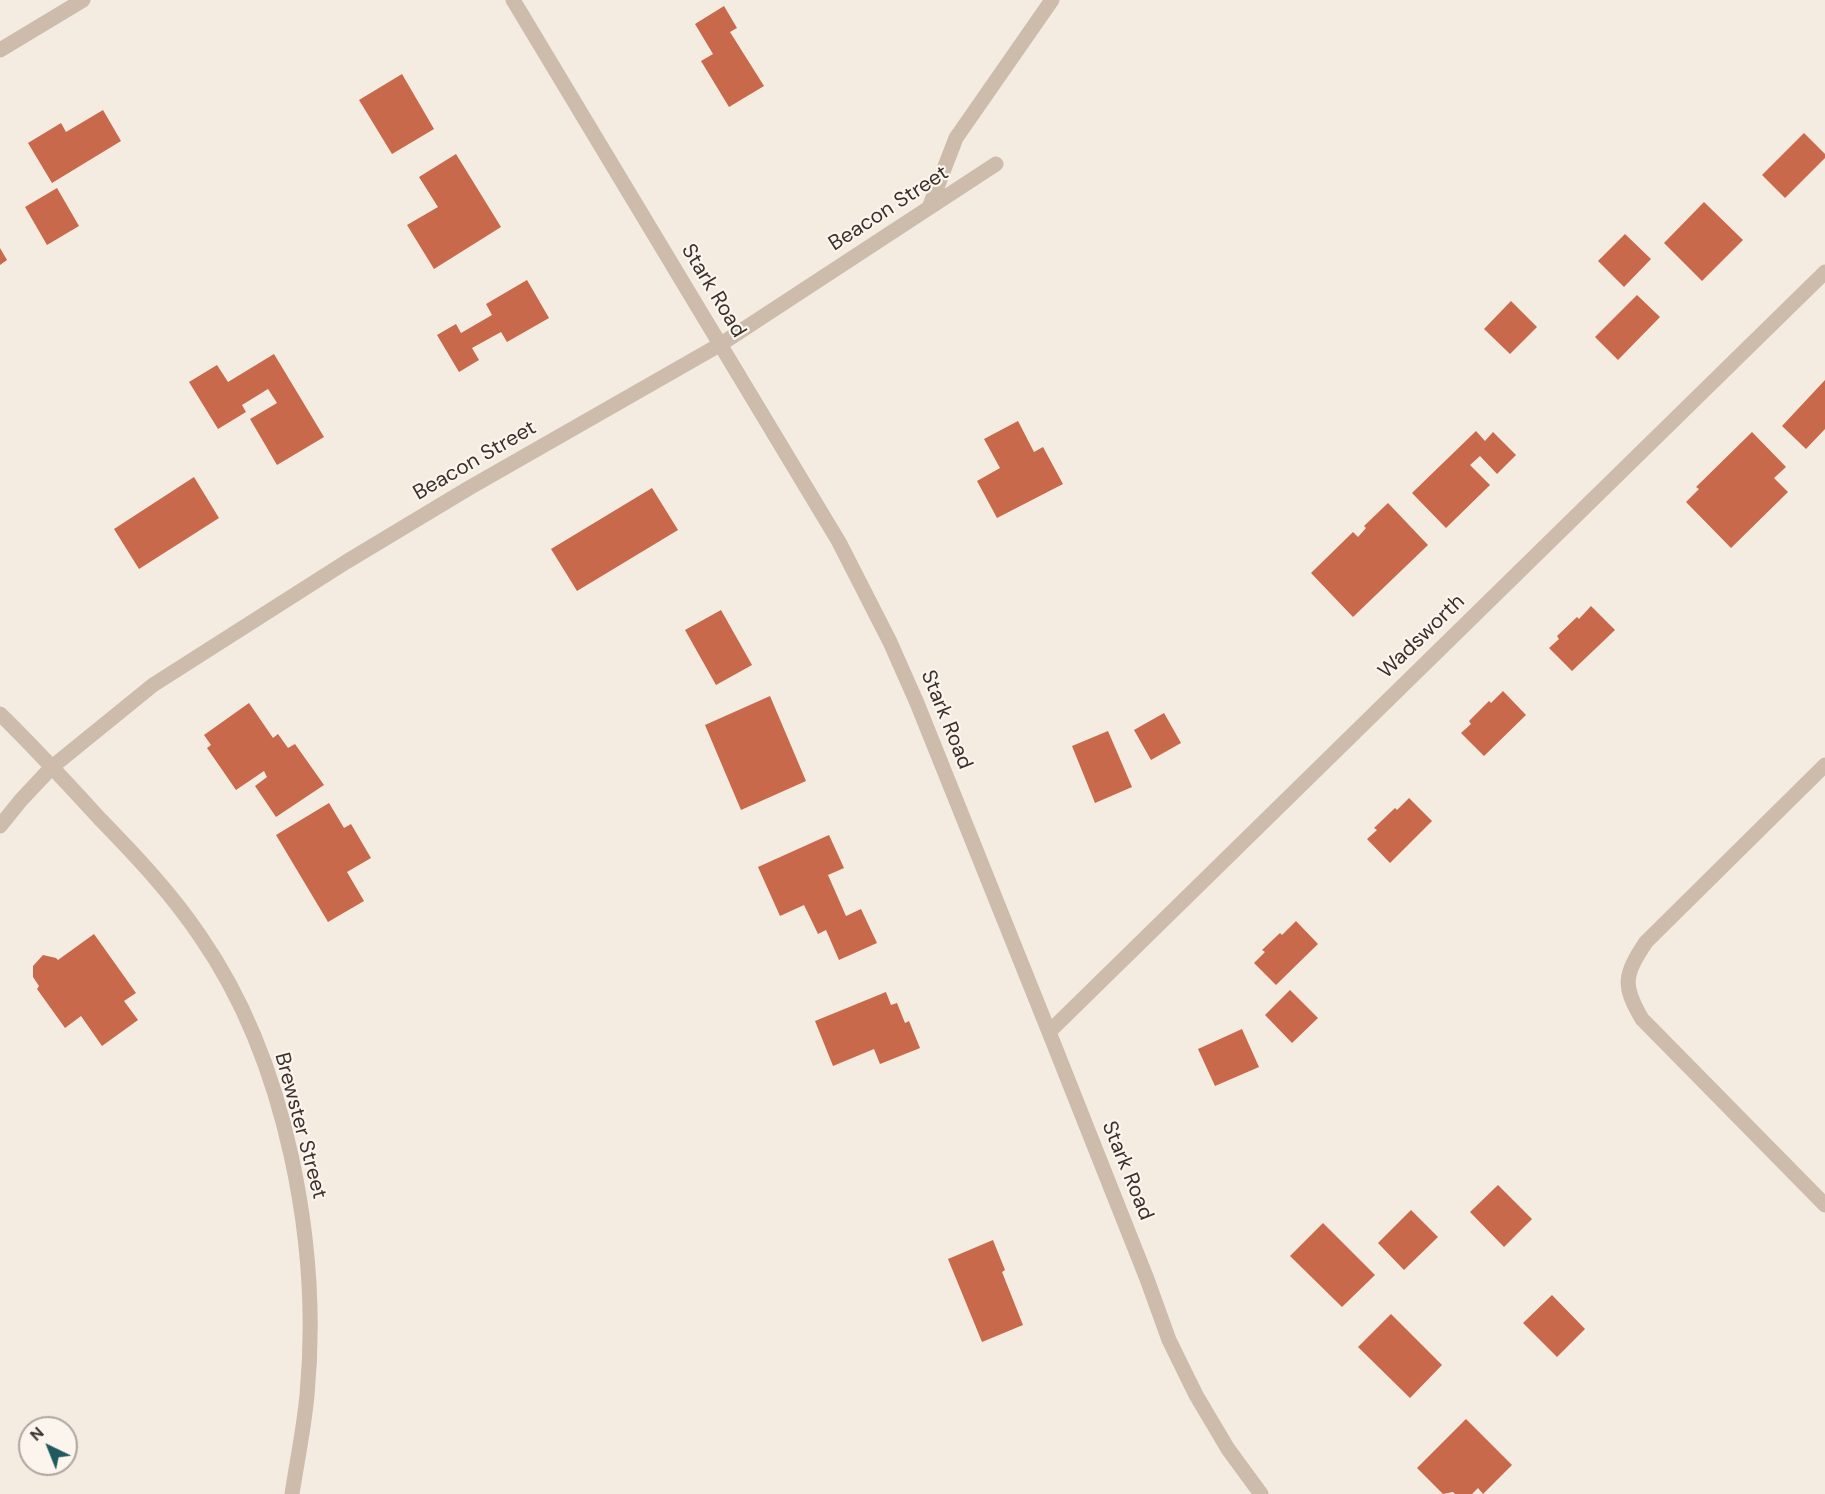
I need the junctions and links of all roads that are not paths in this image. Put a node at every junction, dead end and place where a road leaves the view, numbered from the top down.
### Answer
1 (83, 0) edge
2 (513, 0) edge
3 (1052, 0) edge
4 (0, 50) edge
5 (996, 164) dead end
6 (929, 208) junction
7 (1825, 272) edge
8 (721, 344) junction
9 (0, 714) edge
10 (1825, 765) edge
11 (52, 767) junction
12 (0, 826) edge
13 (1049, 1032) junction
14 (1825, 1205) edge
15 (292, 1494) edge
16 (1261, 1494) edge

1 - 4 street
2 - 8 street, Stark Road
3 - 6 street
5 - 6 street, Beacon Street
6 - 8 street, Beacon Street
7 - 13 street, Wadsworth
8 - 11 street, Beacon Street
8 - 13 street, Stark Road
9 - 11 street, Brewster Street
10 - 14 street
11 - 12 street, Beacon Street
11 - 15 street, Brewster Street
13 - 16 street, Stark Road

